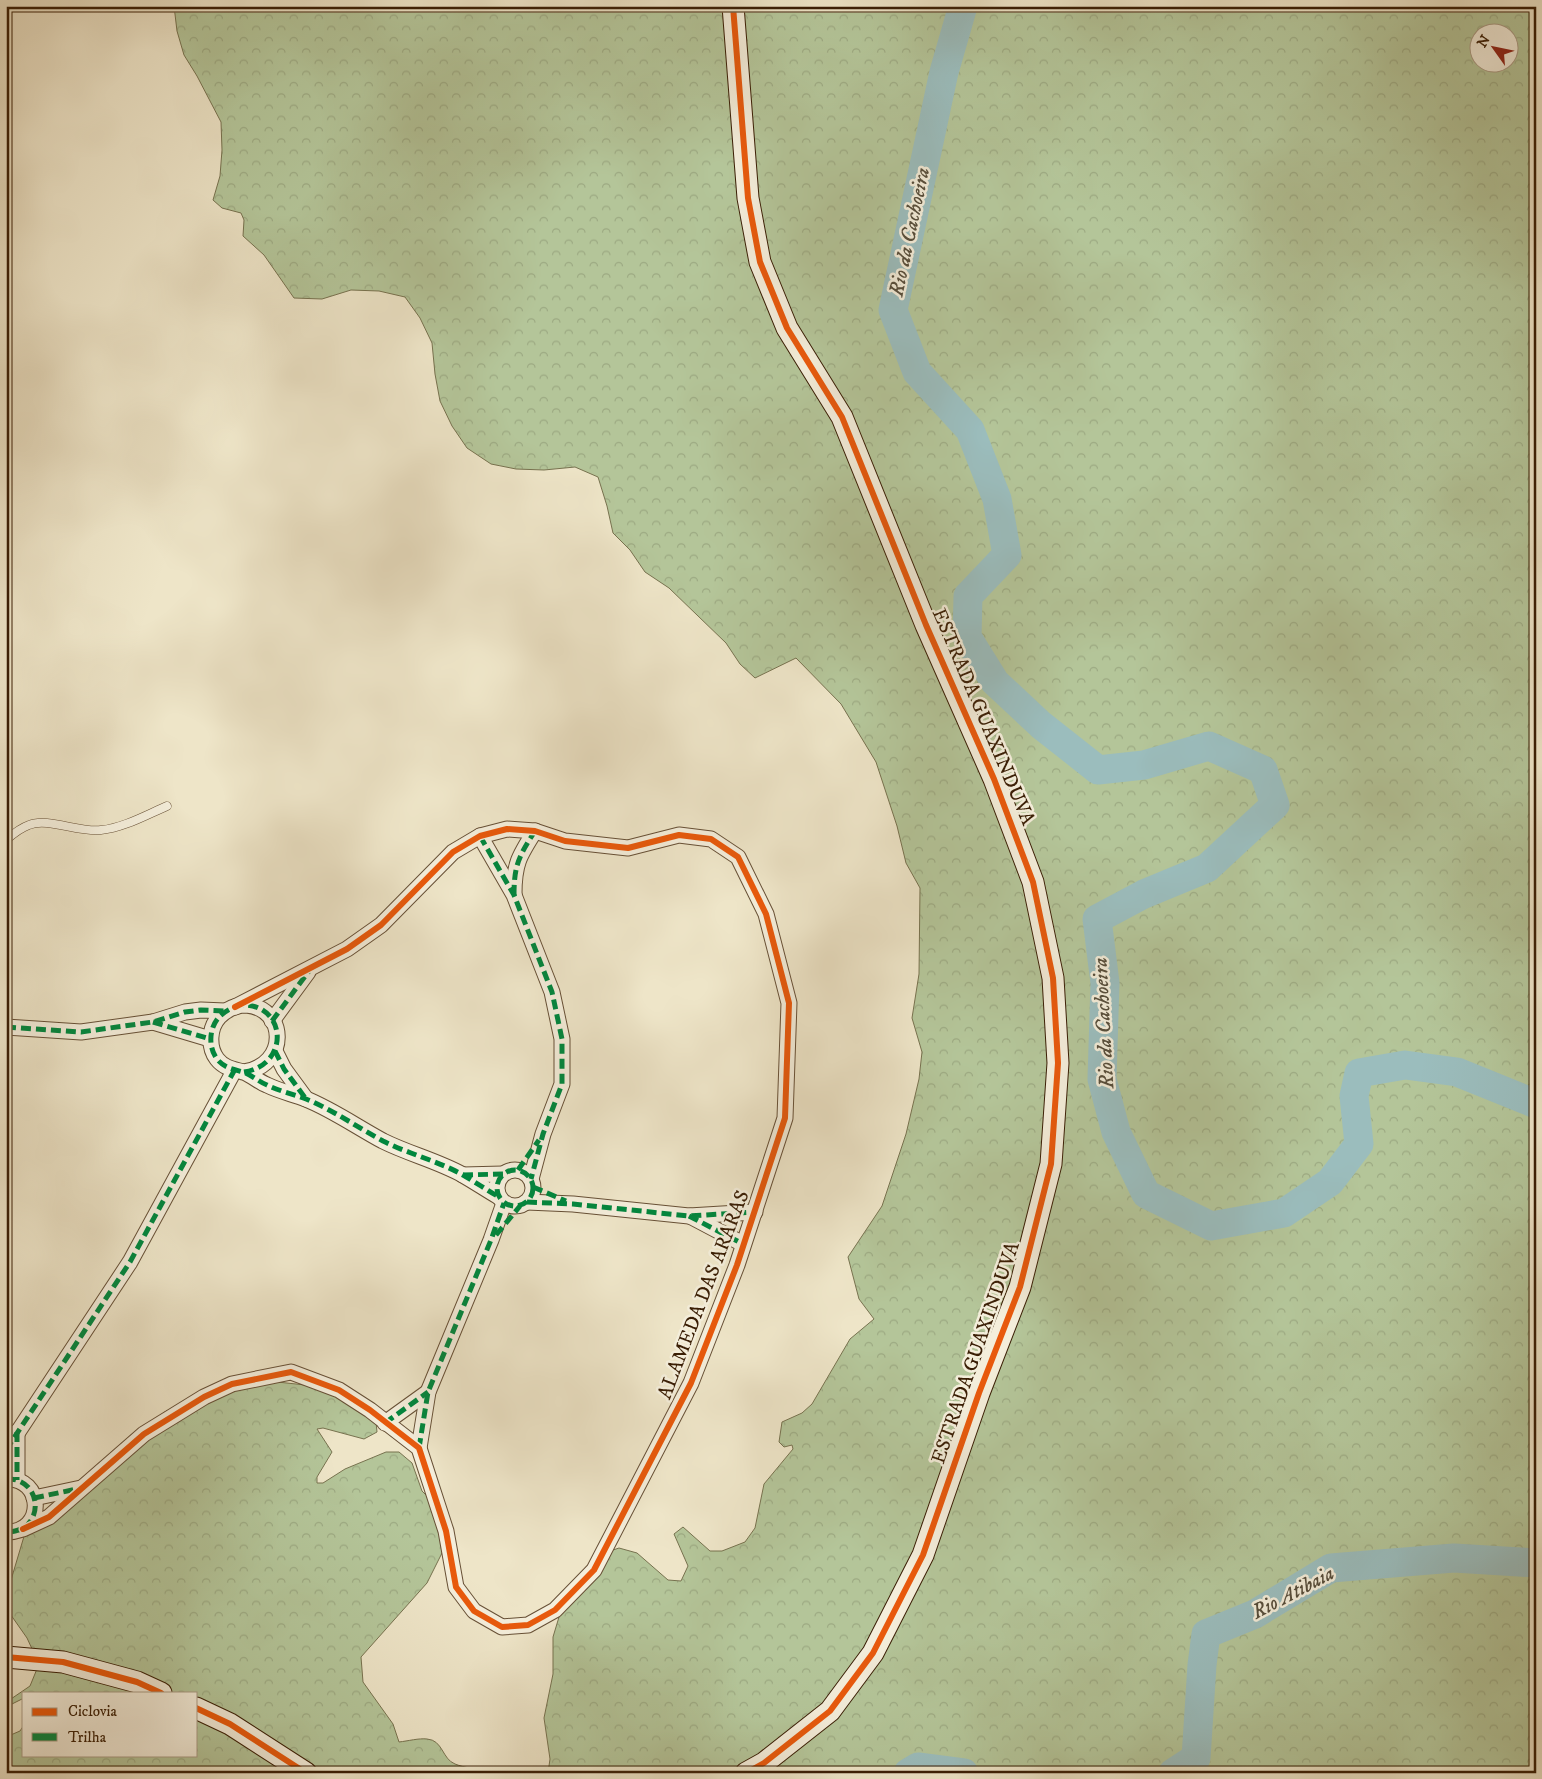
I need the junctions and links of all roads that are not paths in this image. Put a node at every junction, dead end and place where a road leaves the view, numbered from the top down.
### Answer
1 (732, 6) edge
2 (167, 806) dead end
3 (535, 831) junction
4 (480, 836) junction
5 (6, 840) edge
6 (514, 895) junction
7 (311, 969) junction
8 (230, 1009) junction
9 (272, 1021) junction
10 (153, 1022) junction
11 (8, 1029) edge
12 (210, 1038) junction
13 (275, 1051) junction
14 (239, 1072) junction
15 (306, 1099) junction
16 (543, 1134) junction
17 (518, 1170) junction
18 (503, 1174) junction
19 (463, 1175) junction
20 (532, 1183) junction
21 (502, 1200) junction
22 (523, 1204) junction
23 (573, 1204) junction
24 (755, 1212) junction
25 (689, 1216) junction
26 (491, 1240) junction
27 (743, 1244) junction
28 (428, 1392) junction
29 (386, 1422) junction
30 (17, 1432) junction
31 (419, 1448) junction
32 (6, 1450) edge
33 (12, 1480) edge
34 (82, 1488) junction
35 (34, 1498) junction
36 (23, 1529) junction
37 (6, 1532) edge
38 (6, 1657) edge
39 (159, 1692) edge
40 (198, 1709) edge
41 (306, 1773) edge
42 (746, 1773) edge

1 - 42 street, ESTRADA GUAXINDUVA
2 - 5 lane
3 - 4 street, ALAMEDA DAS ARARAS
3 - 6 street
3 - 24 street, ALAMEDA DAS ARARAS
4 - 6 street
4 - 7 street, ALAMEDA DAS ARARAS
6 - 16 street
7 - 8 street, ALAMEDA DAS ARARAS
7 - 9 street
8 - 9 street
8 - 10 street
8 - 12 street
9 - 13 street
10 - 11 street
10 - 12 street
12 - 14 street
13 - 14 street
13 - 15 street
14 - 15 street
14 - 30 street
15 - 19 street
16 - 17 street
16 - 20 street
17 - 18 street
17 - 20 street
18 - 19 street
18 - 21 street
19 - 21 street
20 - 22 street
20 - 23 street
21 - 22 street
21 - 26 street
22 - 23 street
22 - 26 street
23 - 25 street
24 - 25 street
24 - 27 street, ALAMEDA DAS ARARAS
25 - 27 street
26 - 28 street
27 - 31 street, ALAMEDA DAS ARARAS
28 - 29 street
28 - 31 street
29 - 31 street
29 - 34 street
30 - 32 street
30 - 33 street
33 - 35 street
34 - 35 street
34 - 36 street
35 - 36 street
36 - 37 street
38 - 39 street
40 - 41 street

